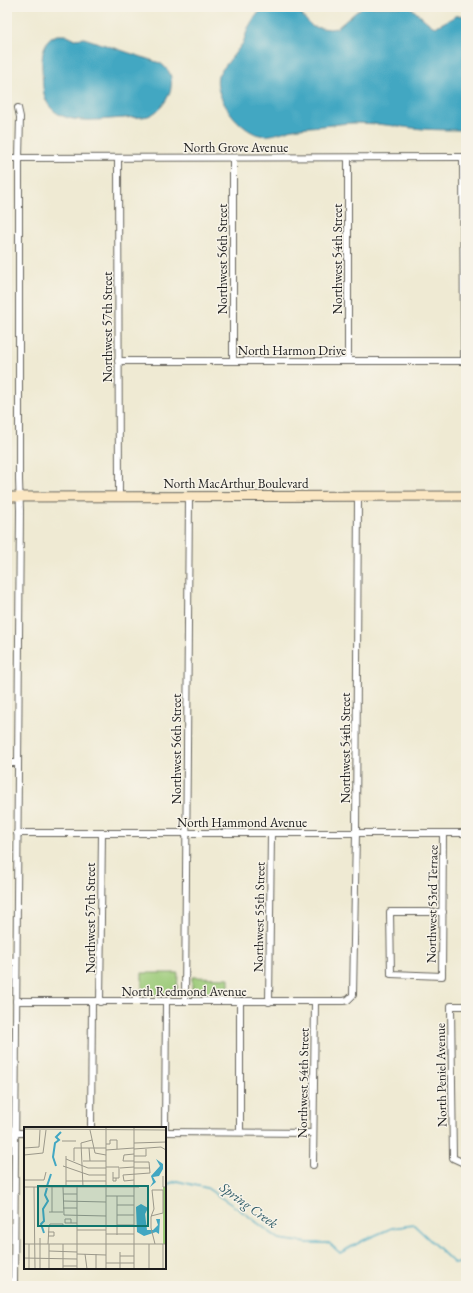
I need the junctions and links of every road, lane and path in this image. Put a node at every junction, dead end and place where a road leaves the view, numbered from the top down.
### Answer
1 (18, 108) dead end
2 (7, 158) edge
3 (19, 158) junction
4 (118, 158) junction
5 (234, 158) junction
6 (348, 158) junction
7 (465, 158) edge
8 (348, 360) junction
9 (118, 361) junction
10 (233, 361) junction
11 (465, 361) edge
12 (358, 496) junction
13 (466, 496) edge
14 (7, 497) edge
15 (19, 497) junction
16 (118, 497) junction
17 (189, 497) junction
18 (7, 763) edge
19 (18, 763) junction
20 (186, 833) junction
21 (271, 833) junction
22 (356, 833) junction
23 (443, 833) junction
24 (466, 833) edge
25 (17, 834) junction
26 (102, 834) junction
27 (443, 912) junction
28 (7, 962) edge
29 (16, 962) junction
30 (351, 998) joint
31 (16, 1001) junction
32 (92, 1002) junction
33 (100, 1002) junction
34 (166, 1002) junction
35 (185, 1002) junction
36 (240, 1002) junction
37 (269, 1002) junction
38 (315, 1002) junction
39 (466, 1006) edge
40 (91, 1127) edge
41 (165, 1127) edge
42 (166, 1132) edge
43 (240, 1132) junction
44 (15, 1133) junction
45 (24, 1133) edge
46 (313, 1133) junction
47 (466, 1164) edge
48 (313, 1165) dead end
49 (14, 1286) edge

1 - 3 street
2 - 3 street, North Grove Avenue
3 - 4 street, North Grove Avenue
3 - 15 street
4 - 5 street, North Grove Avenue
4 - 9 street, Northwest 57th Street
5 - 6 street, North Grove Avenue
5 - 10 street, Northwest 56th Street
6 - 7 street, North Grove Avenue
6 - 8 street, Northwest 54th Street
7 - 11 street
8 - 10 street, North Harmon Drive
8 - 11 street, North Harmon Drive
9 - 10 street, North Harmon Drive
9 - 16 street, Northwest 57th Street
12 - 13 main road, North MacArthur Boulevard
12 - 17 main road, North MacArthur Boulevard
12 - 22 street, Northwest 54th Street
14 - 15 main road, North MacArthur Boulevard
15 - 16 main road, North MacArthur Boulevard
15 - 19 street
16 - 17 main road, North MacArthur Boulevard
17 - 20 street, Northwest 56th Street
18 - 19 street
19 - 25 street
20 - 21 street, North Hammond Avenue
20 - 26 street, North Hammond Avenue
20 - 35 street, Northwest 56th Street
21 - 22 street, North Hammond Avenue
21 - 37 street, Northwest 55th Street
22 - 23 street, North Hammond Avenue
22 - 30 street, Northwest 54th Street
23 - 24 street, North Hammond Avenue
23 - 27 street, Northwest 53rd Terrace
25 - 26 street, North Hammond Avenue
25 - 29 street
26 - 33 street, Northwest 57th Street
27 - 27 street, Northwest 53rd Terrace
28 - 29 street
29 - 31 street
30 - 38 street, North Redmond Avenue
31 - 32 street, North Redmond Avenue
31 - 44 street
32 - 33 street, North Redmond Avenue
32 - 40 street
33 - 34 street, North Redmond Avenue
34 - 35 street, North Redmond Avenue
34 - 41 street
35 - 36 street, North Redmond Avenue
36 - 37 street, North Redmond Avenue
36 - 43 street
37 - 38 street, North Redmond Avenue
38 - 46 street, Northwest 54th Street
39 - 47 street, North Peniel Avenue
42 - 43 street
43 - 46 street
44 - 45 street
44 - 49 street
46 - 48 street, Northwest 54th Street

